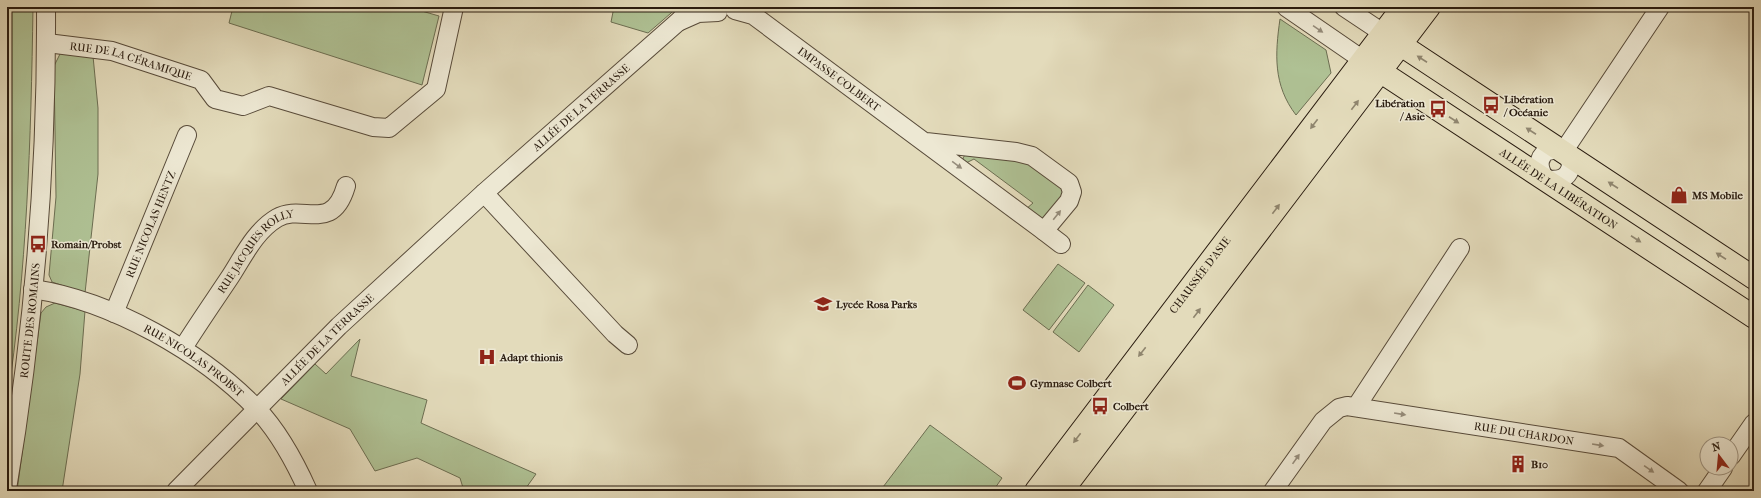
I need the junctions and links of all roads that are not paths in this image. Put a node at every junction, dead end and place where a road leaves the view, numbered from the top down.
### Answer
1 (46, 7) edge
2 (454, 7) edge
3 (692, 7) edge
4 (1286, 7) edge
5 (1344, 7) edge
6 (1403, 7) edge
7 (1429, 7) edge
8 (1660, 7) edge
9 (734, 10) edge
10 (679, 21) junction
11 (1392, 39) junction
12 (47, 43) junction
13 (1372, 66) junction
14 (187, 135) dead end
15 (926, 142) junction
16 (1564, 152) junction
17 (1545, 179) junction
18 (346, 186) dead end
19 (484, 193) junction
20 (1044, 231) junction
21 (1060, 244) dead end
22 (1460, 248) dead end
23 (1754, 278) edge
24 (33, 289) junction
25 (114, 313) junction
26 (1754, 317) edge
27 (628, 345) dead end
28 (182, 348) junction
29 (1356, 407) junction
30 (258, 409) junction
31 (1754, 423) edge
32 (1739, 445) edge
33 (1717, 476) edge
34 (7, 489) edge
35 (176, 491) edge
36 (308, 491) edge
37 (1036, 491) edge
38 (1062, 491) edge
39 (1273, 491) edge
40 (1679, 491) edge
41 (1707, 491) edge

1 - 12 street, ROUTE DES ROMAINS
2 - 12 street, RUE DE LA CÉRAMIQUE
3 - 10 street, ALLÉE DE LA TERRASSE
4 -> 13 street
5 - 11 street
6 - 11 main road
7 - 11 main road
8 - 16 street
9 - 10 street, ALLÉE DE LA TERRASSE
9 - 15 street, IMPASSE COLBERT
10 - 19 street, ALLÉE DE LA TERRASSE
11 - 13 main road
16 -> 11 main road
12 - 24 street, ROUTE DES ROMAINS
13 -> 17 main road, ALLÉE DE LA LIBÉRATION
13 -> 37 main road, CHAUSSÉE D'ASIE
38 -> 13 main road, CHAUSSÉE D'ASIE
14 - 25 street, RUE NICOLAS HENTZ
15 -> 20 street, IMPASSE COLBERT
20 -> 15 street, IMPASSE COLBERT
16 - 17 street
16 - 17 street
23 -> 16 main road
17 -> 26 main road, ALLÉE DE LA LIBÉRATION
18 - 28 street, RUE JACQUES ROLLY
19 - 27 street
19 - 30 street, ALLÉE DE LA TERRASSE
20 - 21 street, IMPASSE COLBERT
22 - 29 street
24 - 25 street, RUE NICOLAS PROBST
24 - 34 street, ROUTE DES ROMAINS
25 - 28 street, RUE NICOLAS PROBST
28 - 30 street, RUE NICOLAS PROBST
39 -> 29 street, RUE DU CHARDON
29 -> 40 street, RUE DU CHARDON
30 - 35 street, ALLÉE DE LA TERRASSE
30 - 36 street, RUE NICOLAS PROBST
31 - 32 street
33 - 41 street

